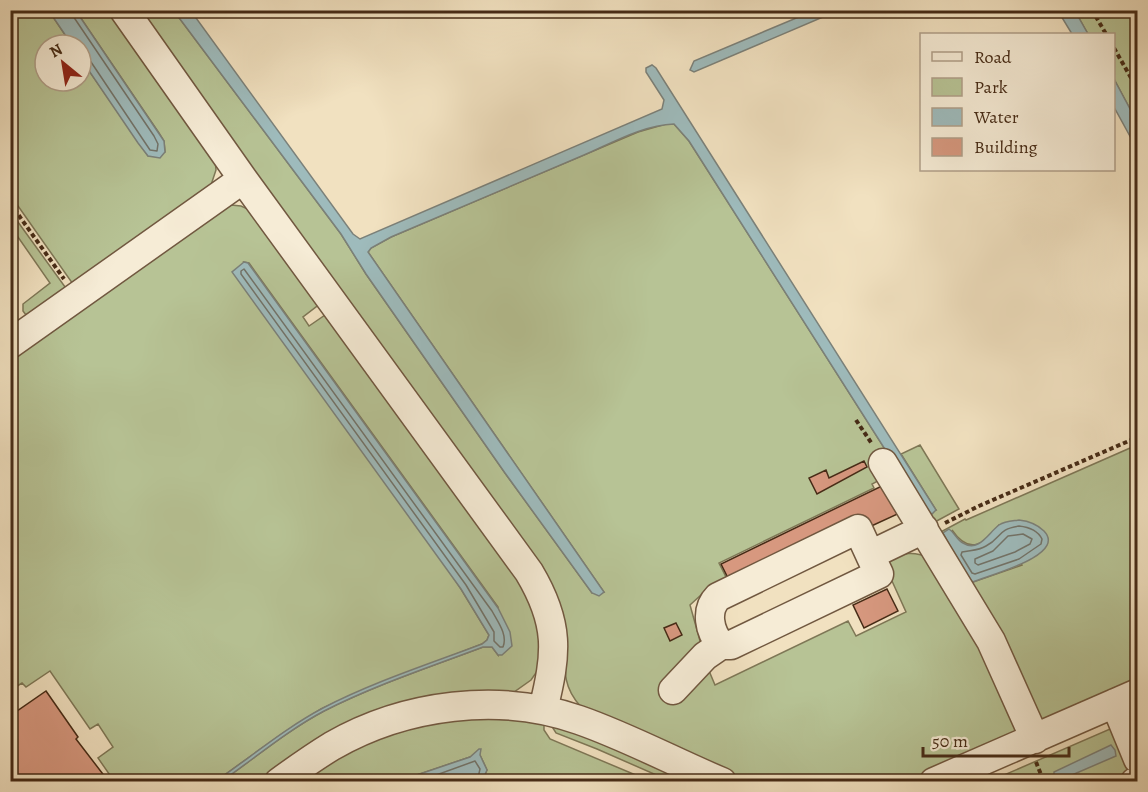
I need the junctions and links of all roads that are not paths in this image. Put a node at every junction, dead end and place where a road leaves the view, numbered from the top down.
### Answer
1 (124, 10) edge
2 (243, 179) junction
3 (10, 344) edge
4 (883, 463) road end
5 (924, 529) junction
6 (870, 555) junction
7 (721, 645) junction
8 (673, 690) dead end
9 (1126, 698) edge
10 (543, 710) junction
11 (1035, 739) junction
12 (1137, 759) edge
13 (279, 782) edge
14 (722, 782) edge
15 (934, 782) edge

1 - 2 street
2 - 3 street
2 - 10 street
4 - 5 street
5 - 6 street
5 - 11 street
6 - 7 street
6 - 7 street
7 - 8 street
9 - 11 street
9 - 12 street
10 - 13 street
10 - 14 street
11 - 15 street

